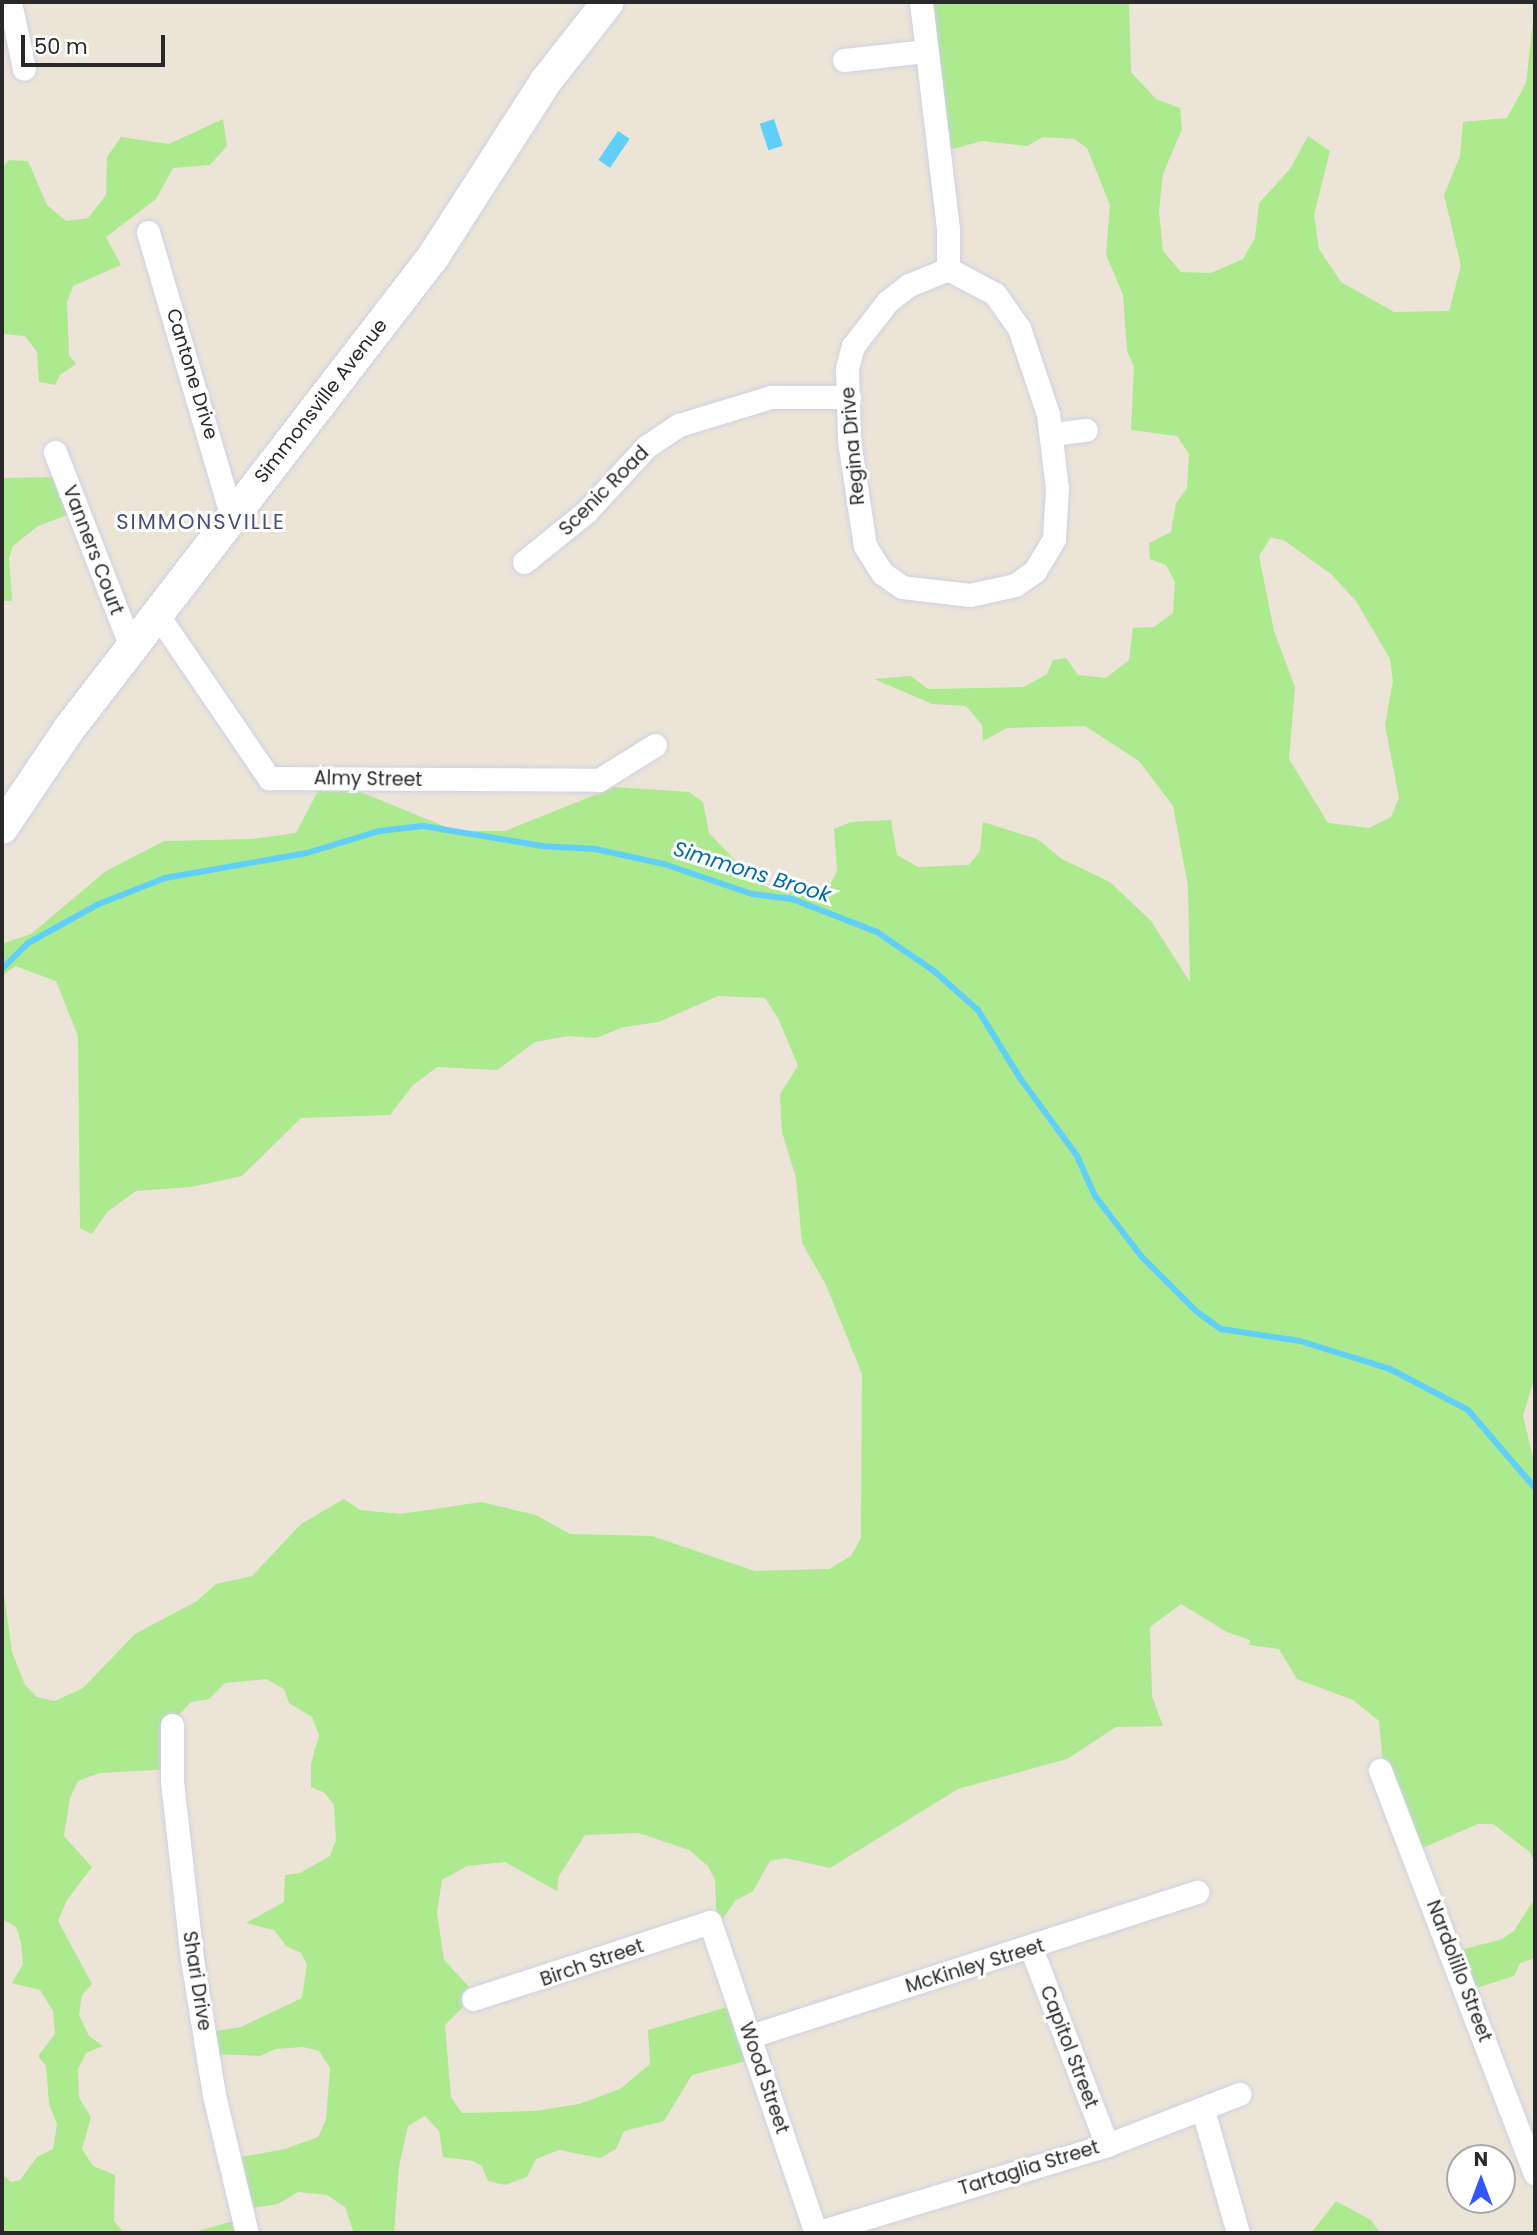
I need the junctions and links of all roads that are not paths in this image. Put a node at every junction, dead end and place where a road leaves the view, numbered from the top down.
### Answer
1 (10, 2) edge
2 (608, 2) edge
3 (921, 2) edge
4 (926, 51) junction
5 (844, 60) dead end
6 (24, 69) dead end
7 (148, 232) dead end
8 (948, 269) junction
9 (849, 397) junction
10 (1086, 430) dead end
11 (1052, 434) junction
12 (55, 452) dead end
13 (232, 517) junction
14 (524, 562) dead end
15 (157, 614) junction
16 (131, 647) junction
17 (655, 746) dead end
18 (4, 822) edge
19 (172, 1725) dead end
20 (1380, 1770) dead end
21 (1197, 1892) dead end
22 (710, 1922) joint
23 (1031, 1948) junction
24 (473, 1999) dead end
25 (751, 2036) junction
26 (1239, 2094) dead end
27 (1203, 2110) junction
28 (1107, 2145) junction
29 (1535, 2173) edge
30 (247, 2233) edge
31 (816, 2233) edge
32 (1238, 2233) edge

1 - 6 street
2 - 13 street, Simmonsville Avenue
3 - 4 street
4 - 5 street
4 - 8 street
7 - 13 street, Cantone Drive
8 - 9 street, Regina Drive
8 - 11 street, Regina Drive
9 - 11 street, Regina Drive
9 - 14 street, Scenic Road
10 - 11 street
12 - 16 street, Vanners Court
13 - 15 street, Simmonsville Avenue
15 - 16 street, Simmonsville Avenue
15 - 17 street, Almy Street
16 - 18 street, Simmonsville Avenue
19 - 30 street, Shari Drive
20 - 29 street, Nardolillo Street
21 - 23 street, McKinley Street
22 - 24 street, Birch Street
22 - 25 street, Wood Street
23 - 25 street, McKinley Street
23 - 28 street, Capitol Street
25 - 31 street, Wood Street
26 - 27 street, Tartaglia Street
27 - 28 street, Tartaglia Street
27 - 32 street
28 - 31 street, Tartaglia Street

